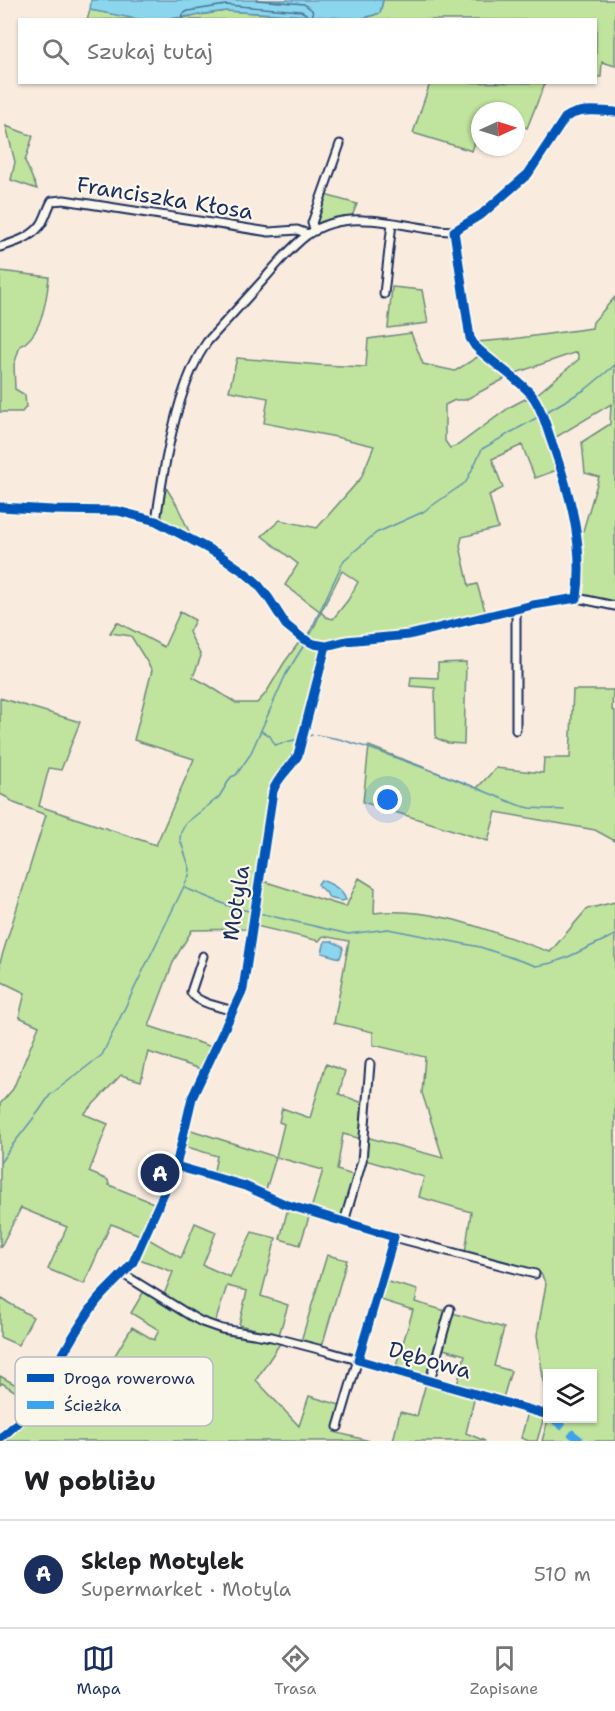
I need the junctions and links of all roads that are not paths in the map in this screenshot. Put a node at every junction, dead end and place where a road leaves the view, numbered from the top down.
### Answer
1 (615, 112) edge
2 (340, 144) dead end
3 (392, 223) junction
4 (454, 231) junction
5 (312, 232) junction
6 (0, 247) edge
7 (384, 294) dead end
8 (0, 507) edge
9 (156, 521) junction
10 (577, 598) junction
11 (615, 606) edge
12 (516, 609) junction
13 (326, 646) junction
14 (516, 730) dead end
15 (203, 956) dead end
16 (232, 1011) junction
17 (370, 1064) dead end
18 (176, 1166) junction
19 (344, 1222) junction
20 (394, 1237) junction
21 (123, 1274) junction
22 (535, 1274) dead end
23 (450, 1309) dead end
24 (60, 1357) edge
25 (358, 1360) junction
26 (430, 1380) junction
27 (543, 1413) edge
28 (15, 1426) edge
29 (338, 1427) dead end
30 (0, 1438) edge

1 - 4 street
2 - 5 street
3 - 4 street
3 - 5 street
3 - 7 street
4 - 10 street
5 - 6 street, Franciszka Kłosa
5 - 9 street
8 - 9 street
9 - 13 street
10 - 11 street
10 - 12 street
12 - 13 street
12 - 14 street
13 - 16 street, Motyla
15 - 16 street
16 - 18 street, Motyla
17 - 19 street
18 - 19 street
18 - 21 street, Motyla
19 - 20 street
20 - 22 street
20 - 25 street, Dębowa
21 - 24 street, Motyla
21 - 25 street, Dębowa
23 - 26 street
25 - 26 street, Dębowa
25 - 29 street, Dębowa
26 - 27 street, Dębowa
28 - 30 street, Motyla

